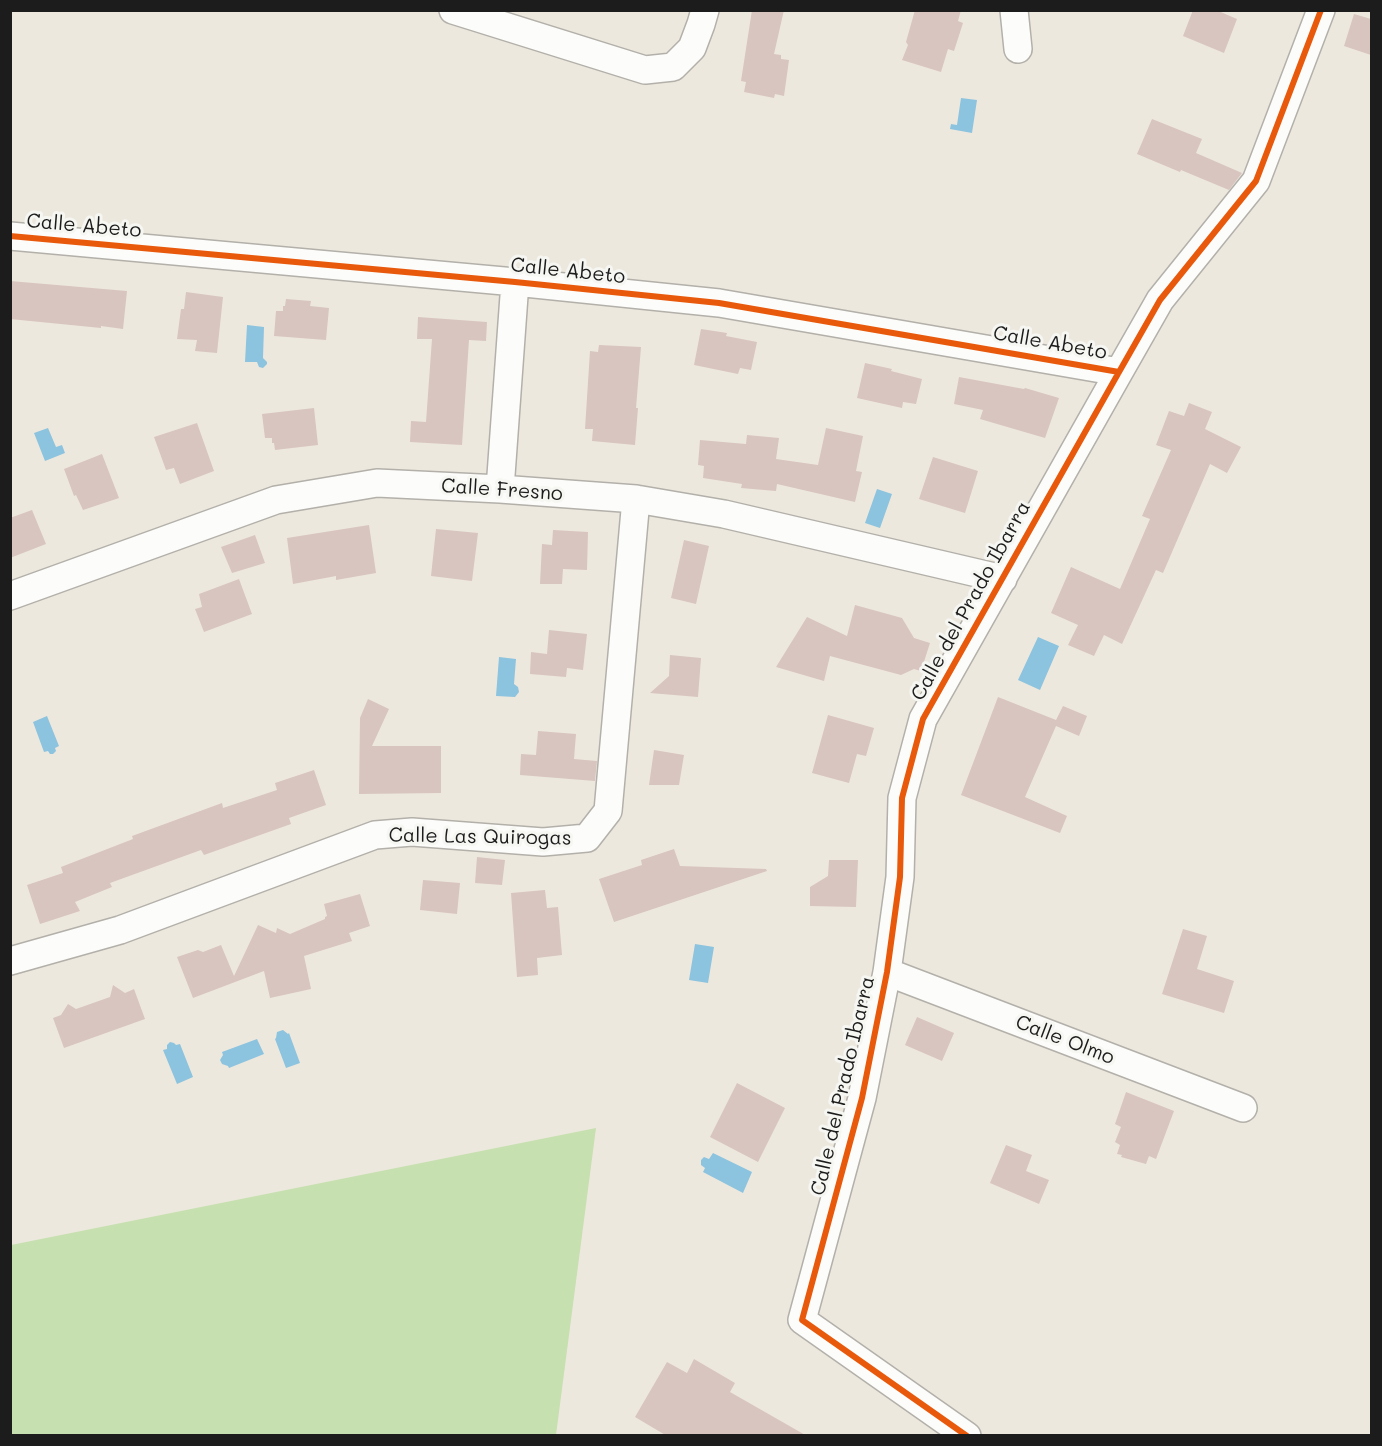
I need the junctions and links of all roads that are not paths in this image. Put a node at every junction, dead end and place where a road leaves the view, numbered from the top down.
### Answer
1 (453, 10) edge
2 (705, 10) edge
3 (1014, 10) edge
4 (1322, 10) edge
5 (1018, 49) dead end
6 (10, 236) edge
7 (515, 282) junction
8 (1119, 372) junction
9 (500, 489) junction
10 (636, 499) junction
11 (1003, 579) junction
12 (10, 596) edge
13 (10, 961) edge
14 (887, 972) junction
15 (1243, 1108) dead end
16 (967, 1436) edge

1 - 2 street
3 - 5 street
4 - 8 street, Calle del Prado Ibarra
6 - 7 street, Calle Abeto
7 - 8 street, Calle Abeto
7 - 9 street
8 - 11 street, Calle del Prado Ibarra
9 - 10 street, Calle Fresno
9 - 12 street, Calle Fresno
10 - 11 street, Calle Fresno
10 - 13 street, Calle Las Quirogas
11 - 14 street, Calle del Prado Ibarra
14 - 15 street, Calle Olmo
14 - 16 street, Calle del Prado Ibarra

